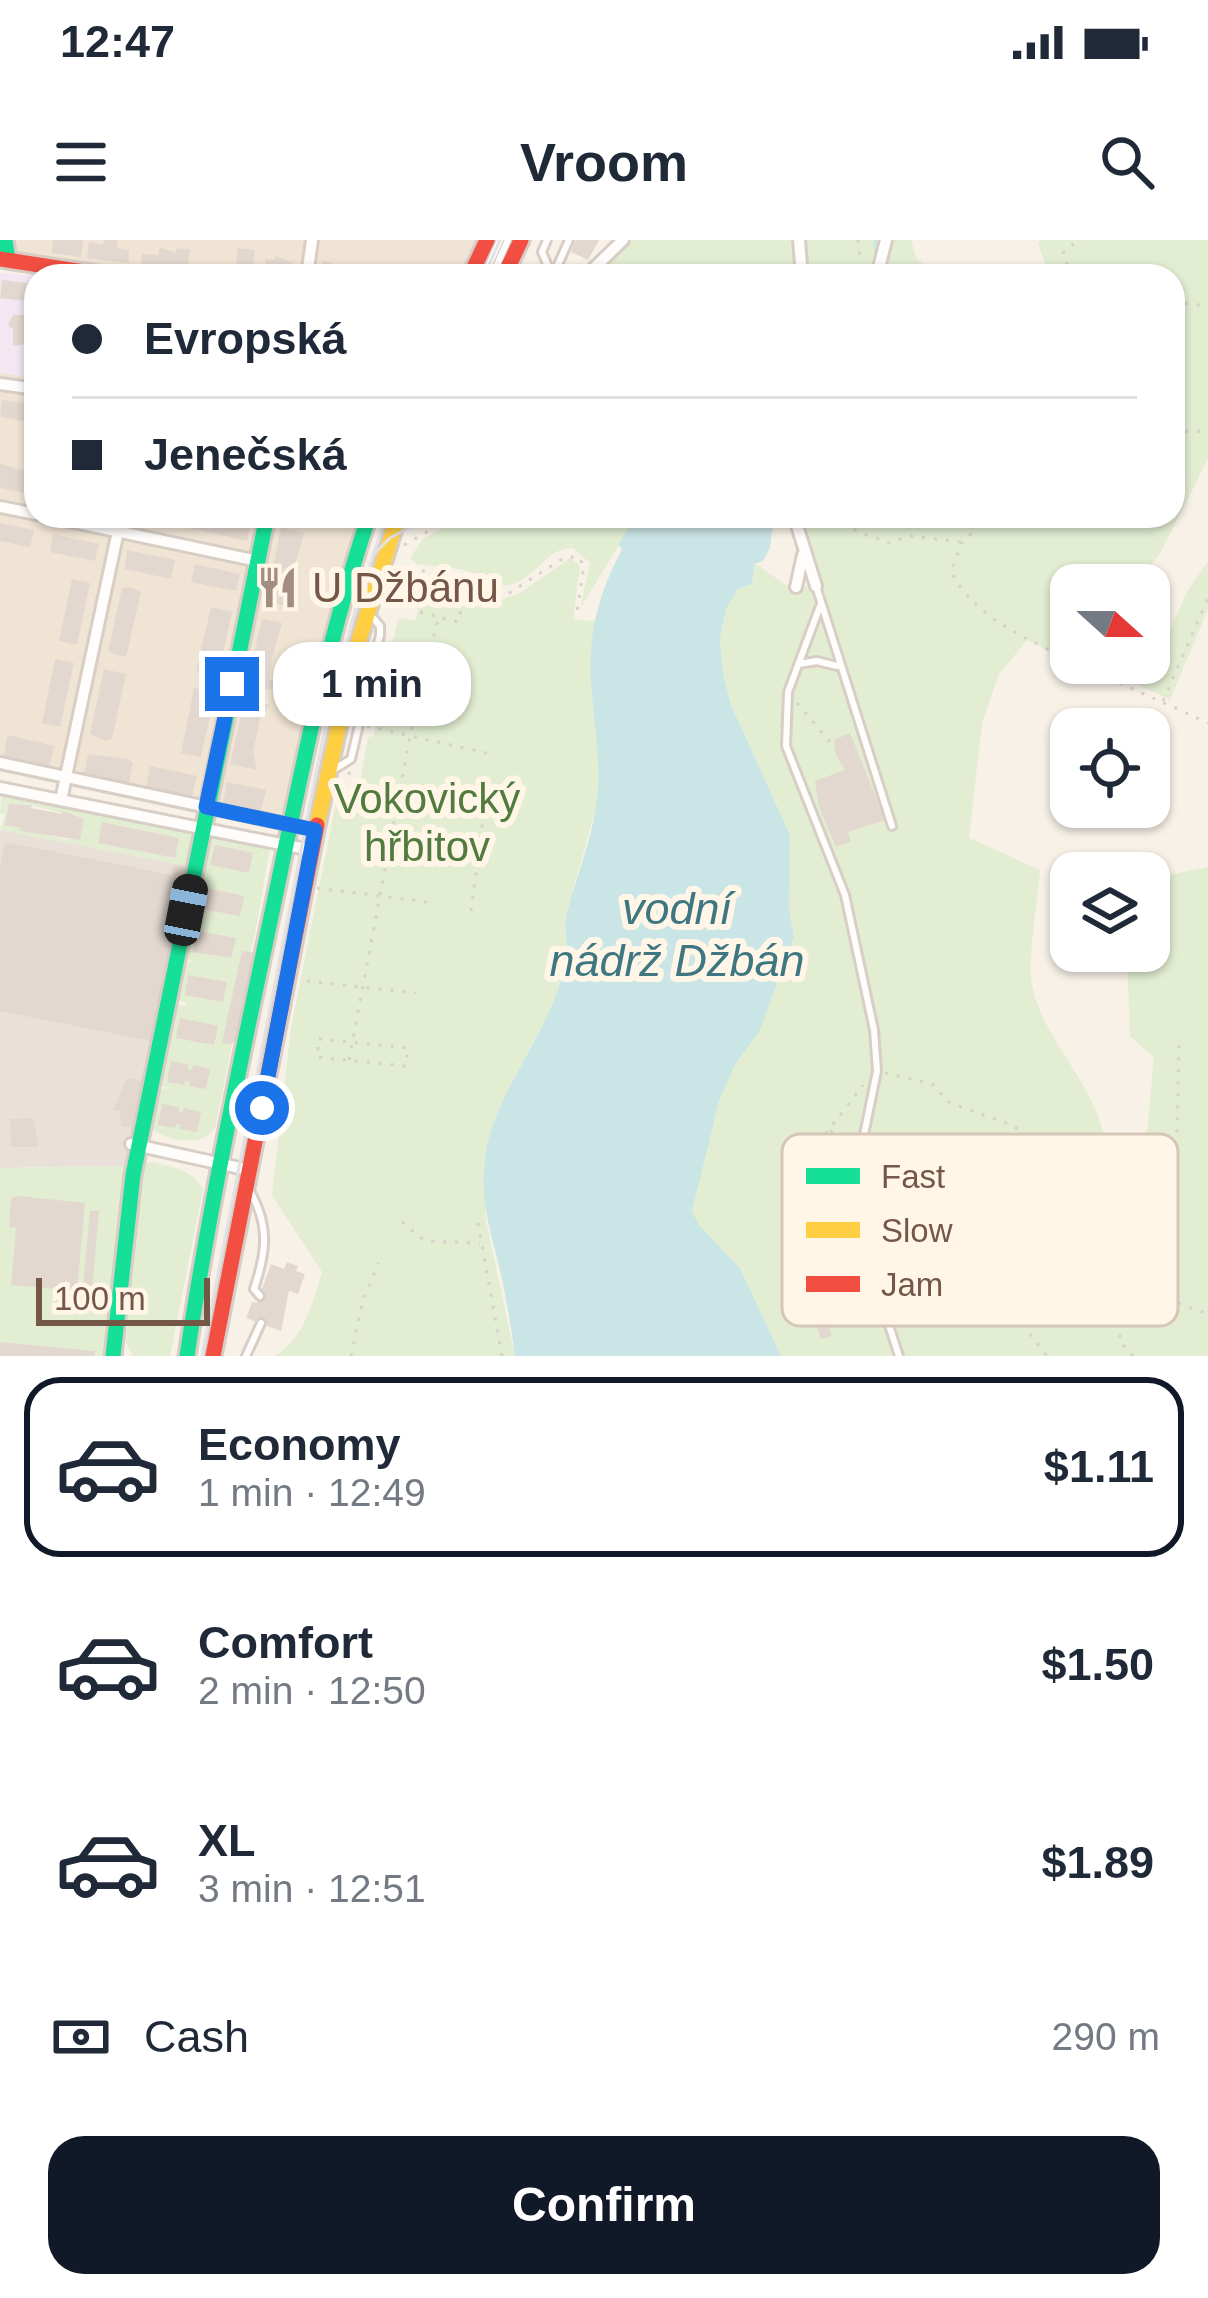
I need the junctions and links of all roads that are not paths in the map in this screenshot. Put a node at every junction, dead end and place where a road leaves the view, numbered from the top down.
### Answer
1 (5, 240) edge
2 (623, 240) edge
3 (2, 261) edge
4 (598, 264) edge
5 (103, 528) edge
6 (265, 528) edge
7 (365, 528) edge
8 (394, 528) edge
9 (797, 528) edge
10 (118, 531) junction
11 (803, 553) junction
12 (258, 561) junction
13 (816, 586) joint
14 (796, 587) dead end
15 (820, 606) junction
16 (367, 611) junction
17 (800, 664) junction
18 (838, 666) junction
19 (0, 763) edge
20 (326, 773) junction
21 (66, 777) junction
22 (0, 788) edge
23 (61, 800) junction
24 (206, 807) junction
25 (291, 825) junction
26 (892, 826) dead end
27 (202, 828) junction
28 (315, 830) junction
29 (286, 845) junction
30 (311, 850) junction
31 (864, 1134) edge
32 (135, 1145) junction
33 (221, 1164) junction
34 (248, 1178) junction
35 (260, 1296) dead end
36 (261, 1323) dead end
37 (890, 1326) edge
38 (112, 1356) edge
39 (187, 1356) edge
40 (213, 1356) edge
41 (246, 1356) edge
42 (899, 1356) edge

1 - 3 main road
2 - 4 street
5 - 10 street
6 - 12 main road
7 - 25 main road
8 - 16 main road
9 - 11 street
10 - 12 street
10 - 21 street
11 - 13 street
11 - 14 street
12 - 24 main road
13 - 15 lane
15 - 17 lane
15 - 18 lane
16 - 20 main road
16 - 20 lane
17 - 18 lane
17 - 31 lane
18 - 26 lane
19 - 21 street
20 - 28 main road
21 - 23 street
21 - 24 street
22 - 23 street
23 - 27 street
24 - 25 street
24 - 27 main road
25 - 28 street
25 - 29 main road
27 - 29 street
27 - 32 main road
28 - 30 main road
29 - 30 street
29 - 33 main road
30 - 34 main road
32 - 33 street
32 - 38 main road
33 - 34 street
33 - 39 main road
34 - 35 lane
34 - 40 main road
36 - 41 lane
37 - 42 lane

